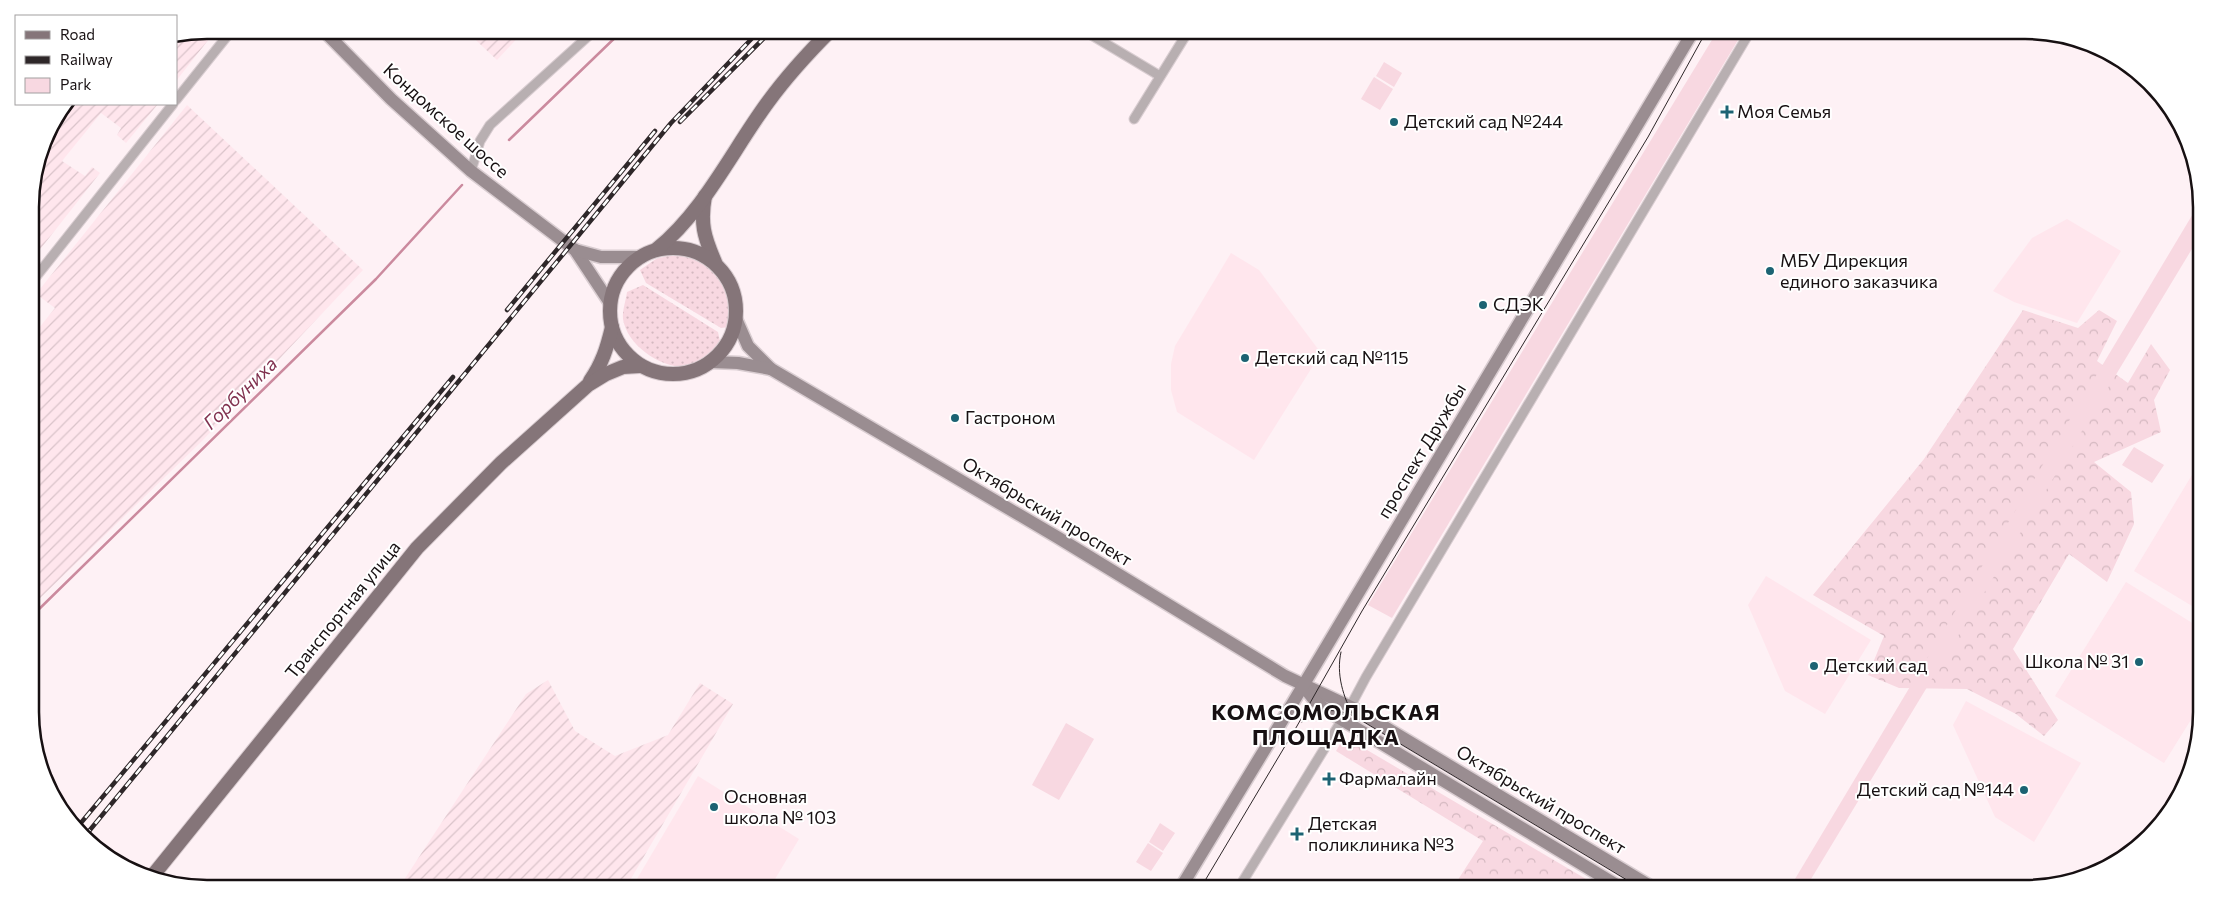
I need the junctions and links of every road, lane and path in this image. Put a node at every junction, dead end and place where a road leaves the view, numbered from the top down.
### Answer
1 (225, 39) edge
2 (332, 39) edge
3 (585, 39) edge
4 (822, 39) edge
5 (1098, 39) edge
6 (1183, 39) edge
7 (1689, 39) edge
8 (1746, 39) edge
9 (1160, 76) junction
10 (178, 98) edge
11 (172, 105) edge
12 (1134, 119) dead end
13 (471, 171) junction
14 (706, 192) junction
15 (575, 250) junction
16 (656, 250) junction
17 (640, 257) junction
18 (715, 262) junction
19 (39, 273) edge
20 (610, 303) junction
21 (737, 321) junction
22 (612, 327) junction
23 (712, 362) junction
24 (640, 366) junction
25 (771, 369) junction
26 (588, 385) junction
27 (1303, 686) junction
28 (1350, 706) junction
29 (1342, 720) junction
30 (156, 872) edge
31 (1185, 880) edge
32 (1244, 880) edge
33 (1608, 880) edge
34 (1640, 880) edge

1 - 10 street
2 - 13 main road, Кондомское шоссе
3 - 13 street
4 - 14 main road
5 - 9 street
6 - 9 street
7 - 27 main road, проспект Дружбы
8 - 28 street
9 - 12 street
11 - 19 street
13 - 15 main road, Кондомское шоссе
14 - 16 main road
14 - 18 main road
15 - 17 main road, Кондомское шоссе
15 - 20 main road, Кондомское шоссе
16 - 17 main road
16 - 18 main road
17 - 20 main road
18 - 21 main road
20 - 22 main road
21 - 23 main road
21 - 25 main road, Октябрьский проспект
22 - 24 main road
22 - 26 main road, Транспортная улица
23 - 24 main road
23 - 25 main road, Октябрьский проспект
24 - 26 main road, Транспортная улица
25 - 27 main road, Октябрьский проспект
26 - 30 main road, Транспортная улица
27 - 28 main road, Октябрьский проспект
27 - 29 main road, Октябрьский проспект
27 - 31 main road, проспект Дружбы
28 - 34 main road, Октябрьский проспект
29 - 32 street
29 - 33 main road, Октябрьский проспект

